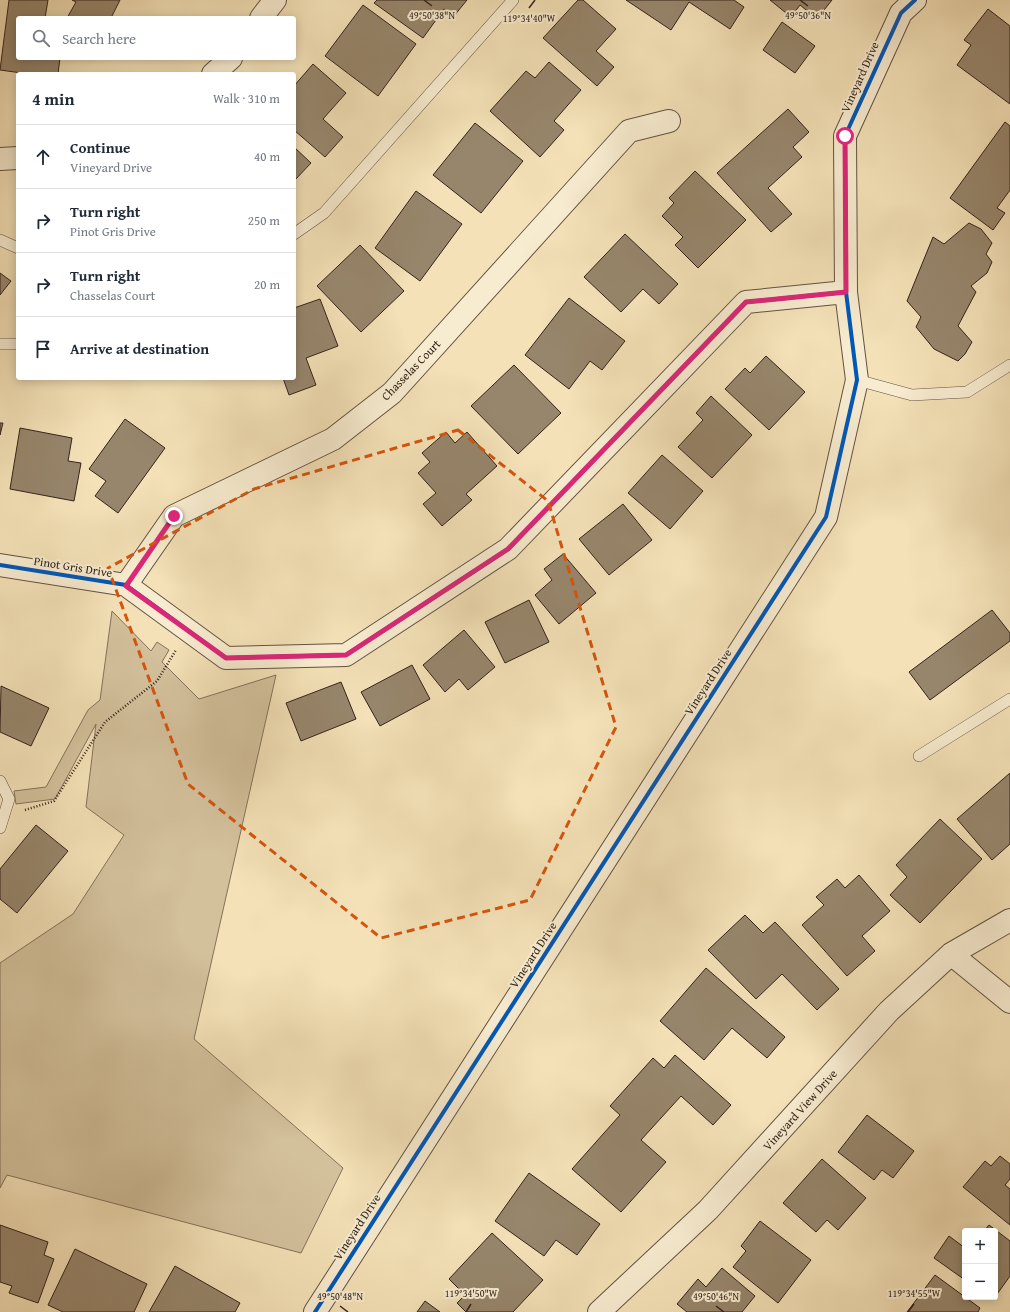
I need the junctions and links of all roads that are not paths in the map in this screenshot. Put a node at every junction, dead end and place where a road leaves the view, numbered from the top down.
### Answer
1 (275, 0) edge
2 (513, 0) edge
3 (915, 0) edge
4 (263, 16) edge
5 (229, 60) edge
6 (215, 72) edge
7 (669, 121) dead end
8 (16, 158) edge
9 (0, 159) edge
10 (296, 233) edge
11 (0, 240) edge
12 (16, 247) edge
13 (846, 292) junction
14 (0, 344) edge
15 (16, 344) edge
16 (1010, 365) edge
17 (857, 380) junction
18 (0, 565) edge
19 (126, 586) junction
20 (1010, 699) edge
21 (919, 756) dead end
22 (0, 781) edge
23 (0, 828) edge
24 (1010, 920) edge
25 (951, 954) junction
26 (1010, 1002) edge
27 (315, 1312) edge
28 (599, 1312) edge

1 - 4 street
2 - 10 lane
3 - 13 street, Vineyard Drive
5 - 6 street
7 - 19 street, Chasselas Court
8 - 9 street
11 - 12 lane
13 - 17 street, Vineyard Drive
13 - 19 street, Pinot Gris Drive
14 - 15 lane
16 - 17 lane
17 - 27 street, Vineyard Drive
18 - 19 street, Pinot Gris Drive
20 - 21 lane
22 - 23 lane
24 - 25 street, Vineyard View Drive
25 - 26 street
25 - 28 street, Vineyard View Drive

